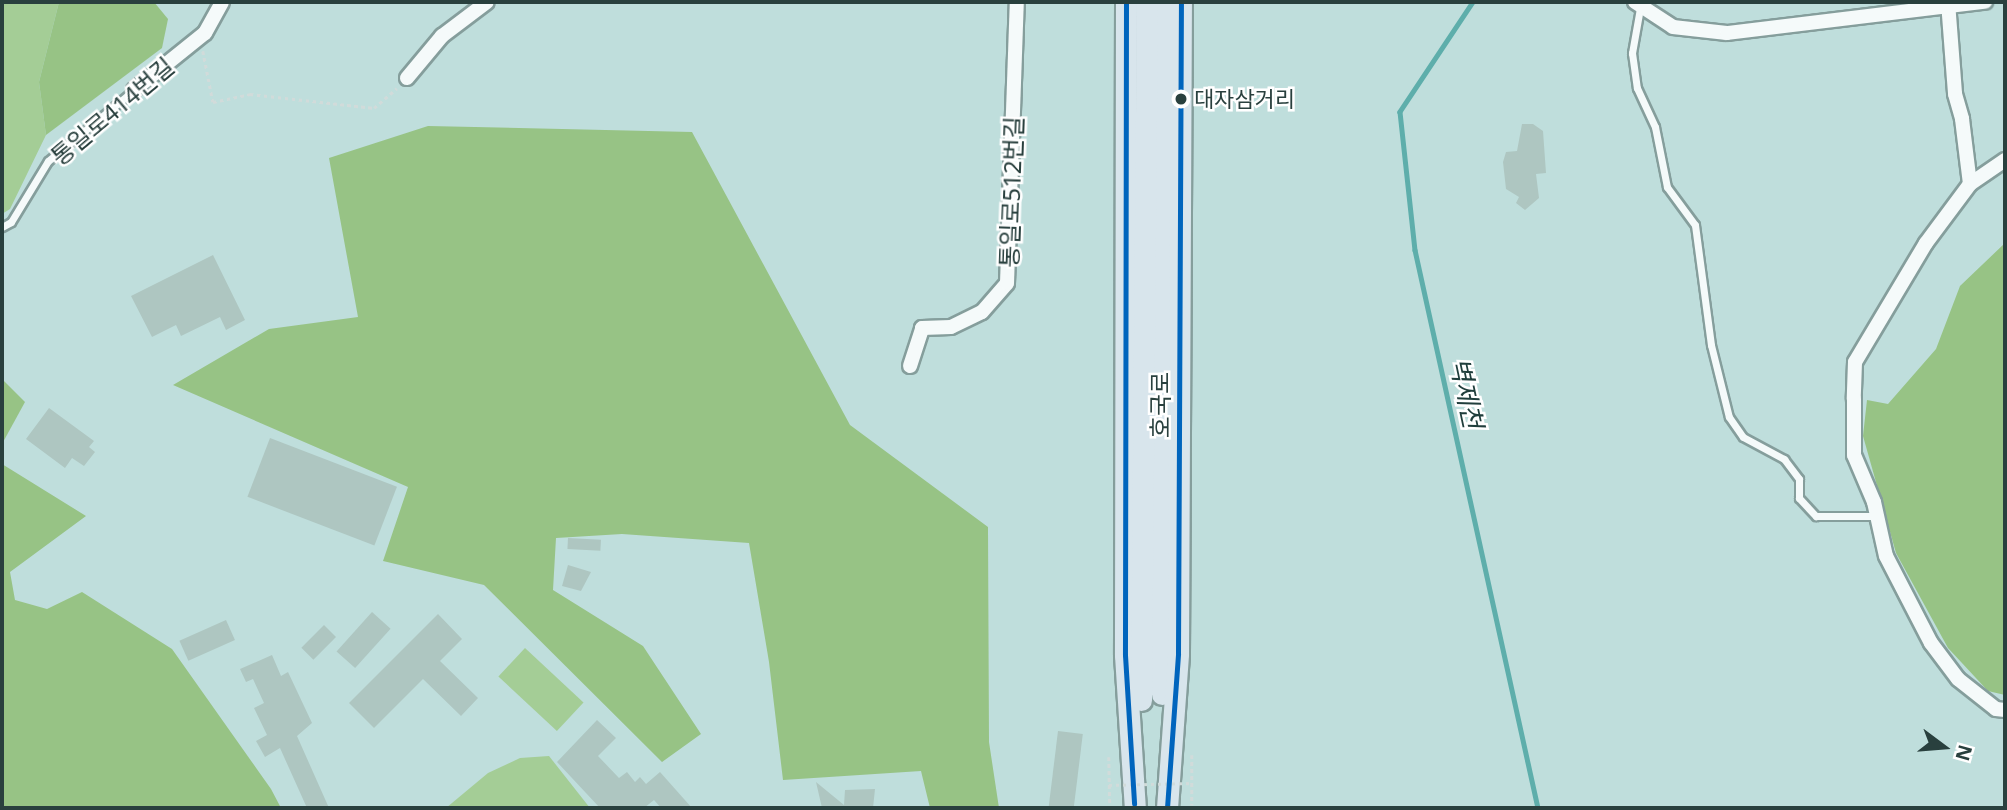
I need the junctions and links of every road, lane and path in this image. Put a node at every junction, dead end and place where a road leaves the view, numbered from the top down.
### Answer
1 (222, 2) edge
2 (487, 2) edge
3 (1017, 2) edge
4 (1126, 2) edge
5 (1147, 2) edge
6 (1162, 2) edge
7 (1181, 2) edge
8 (1985, 2) edge
9 (1948, 4) edge
10 (1637, 5) edge
11 (205, 33) junction
12 (407, 78) joint
13 (134, 90) joint
14 (2005, 160) edge
15 (1970, 184) junction
16 (2, 227) edge
17 (910, 366) dead end
18 (1877, 516) junction
19 (2005, 710) edge
20 (1192, 755) dead end
21 (1109, 757) dead end
22 (1192, 783) junction
23 (1109, 785) junction
24 (1192, 806) dead end
25 (1110, 807) edge
26 (1135, 808) edge
27 (1140, 808) edge
28 (1166, 808) edge

1 - 11 street
2 - 12 street
3 - 17 street, 통일로512번길
4 - 26 main road
5 - 27 main road, 호국로
6 - 28 main road, 호국로
7 - 28 main road
8 - 9 street
9 - 10 street
9 - 15 street
10 - 18 lane
11 - 12 path
11 - 13 street, 통일로414번길
13 - 16 lane, 통일로414번길
14 - 15 street
15 - 18 street
18 - 19 street
20 - 22 path
21 - 23 path
22 - 23 path, bridge
22 - 24 path
23 - 25 path

